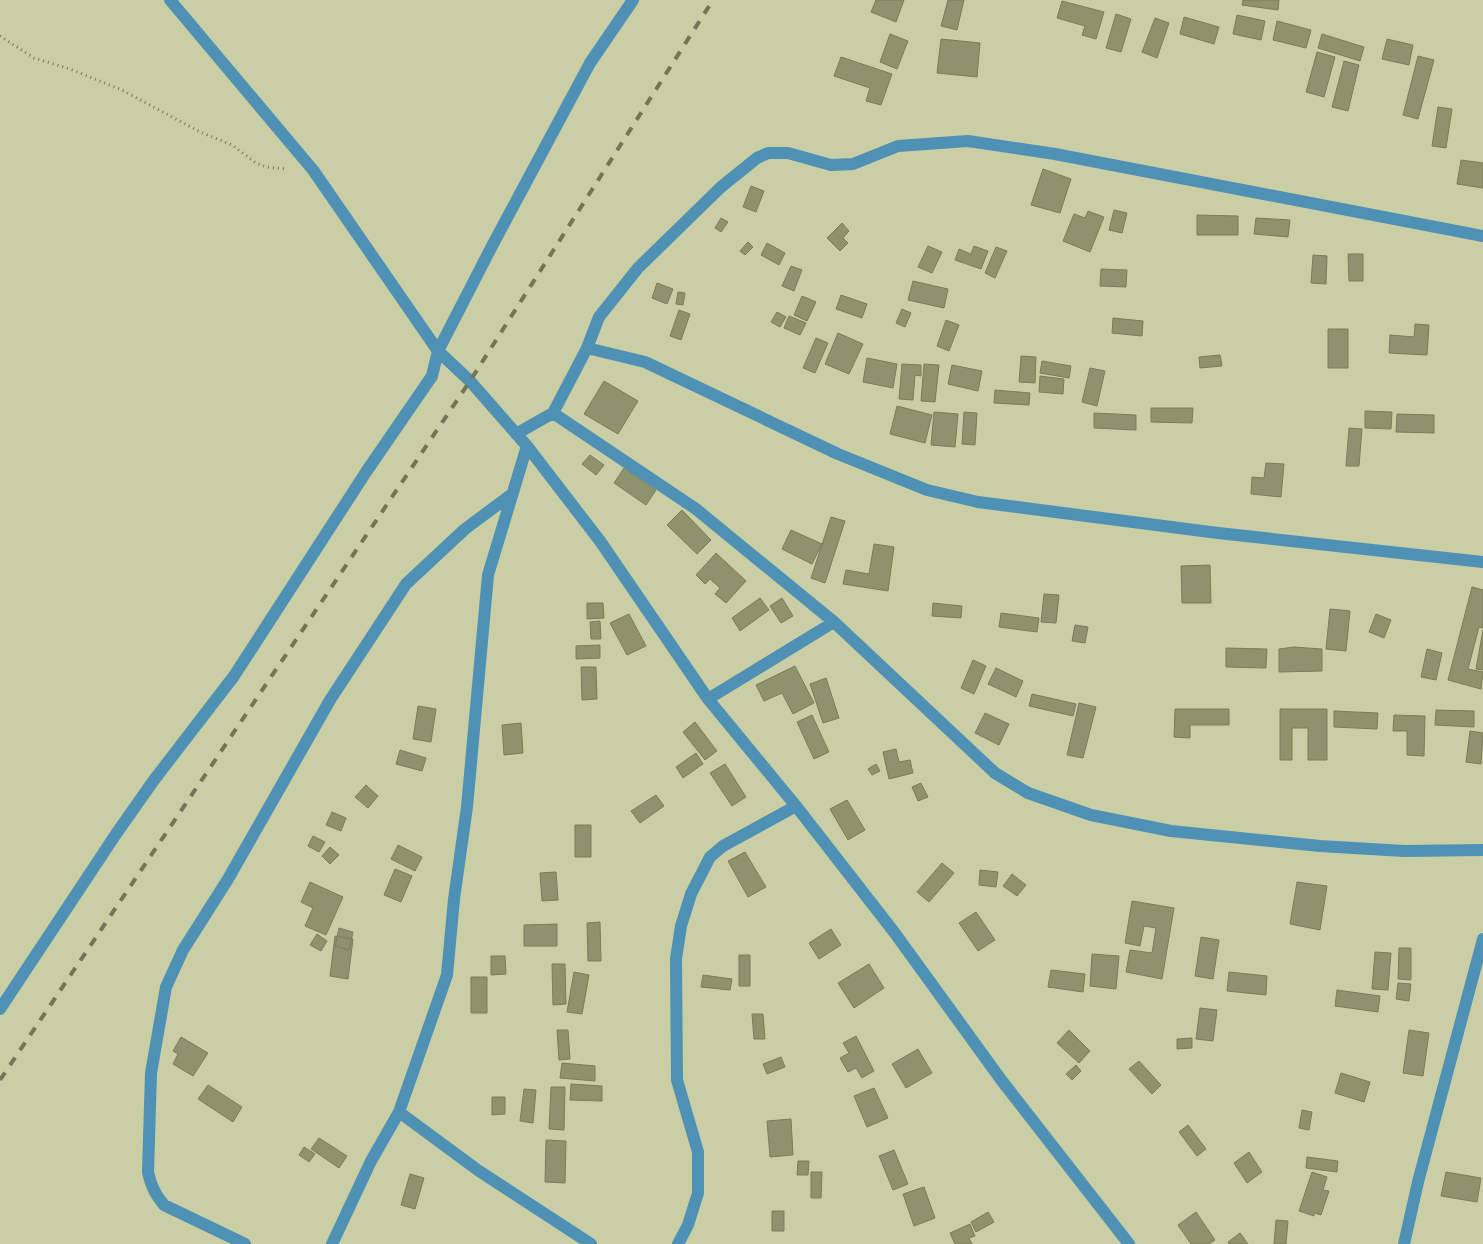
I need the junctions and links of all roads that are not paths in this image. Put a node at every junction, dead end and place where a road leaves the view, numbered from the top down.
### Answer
1 (170, 0) edge
2 (632, 0) edge
3 (1483, 236) edge
4 (587, 348) junction
5 (438, 351) junction
6 (553, 412) junction
7 (516, 434) junction
8 (527, 446) junction
9 (512, 494) junction
10 (1483, 562) edge
11 (834, 622) junction
12 (708, 699) junction
13 (796, 806) junction
14 (1483, 850) edge
15 (1483, 939) edge
16 (0, 1010) edge
17 (399, 1112) junction
18 (245, 1244) edge
19 (332, 1244) edge
20 (591, 1244) edge
21 (678, 1244) edge
22 (1128, 1244) edge
23 (1404, 1244) edge

1 - 5 street
2 - 5 street
3 - 4 street
4 - 6 street
4 - 10 street
5 - 7 street
5 - 16 street
6 - 7 street
6 - 11 street
7 - 8 street
8 - 9 street
8 - 12 street
9 - 17 street
9 - 18 street
11 - 12 street
11 - 14 street
12 - 13 street
13 - 21 street
13 - 22 street
15 - 23 street
17 - 19 street
17 - 20 street

